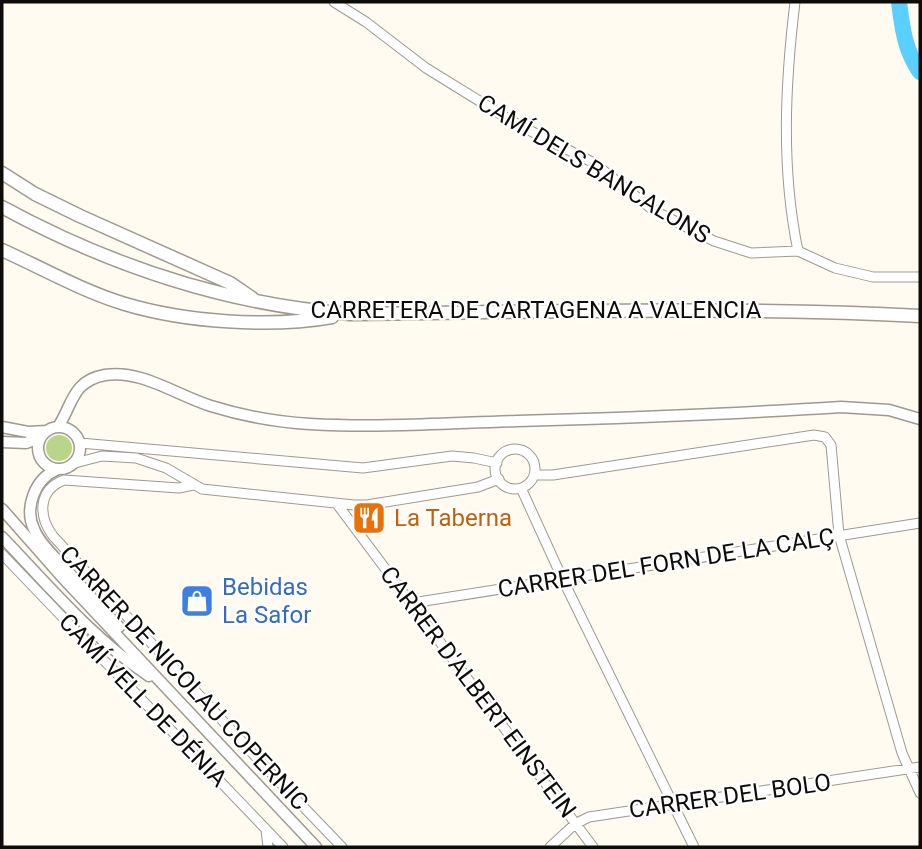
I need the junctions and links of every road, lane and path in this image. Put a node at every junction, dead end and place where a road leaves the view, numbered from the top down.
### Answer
1 (334, 2) edge
2 (796, 2) edge
3 (2, 173) edge
4 (2, 207) edge
5 (2, 250) edge
6 (798, 251) junction
7 (920, 277) edge
8 (258, 302) junction
9 (350, 314) junction
10 (920, 316) edge
11 (67, 408) junction
12 (920, 419) edge
13 (2, 427) edge
14 (72, 431) junction
15 (48, 432) junction
16 (2, 442) edge
17 (80, 443) junction
18 (19, 444) junction
19 (39, 454) junction
20 (75, 463) junction
21 (496, 463) junction
22 (56, 470) junction
23 (534, 475) junction
24 (499, 479) junction
25 (193, 485) junction
26 (521, 488) junction
27 (337, 503) junction
28 (2, 509) edge
29 (920, 523) edge
30 (839, 535) junction
31 (2, 537) edge
32 (2, 554) edge
33 (562, 580) junction
34 (412, 603) junction
35 (166, 687) junction
36 (915, 768) edge
37 (920, 793) edge
38 (673, 806) junction
39 (575, 824) junction
40 (266, 830) junction
41 (268, 847) edge
42 (284, 847) edge
43 (316, 847) edge
44 (342, 847) edge
45 (550, 847) edge
46 (593, 847) edge
47 (694, 847) edge

1 - 6 street, CAMÍ DELS BANCALONS
2 - 6 street
3 - 8 highway
4 - 8 highway, CARRETERA DE CARTAGENA A VALENCIA
5 - 9 highway
6 - 7 street
8 - 9 highway, CARRETERA DE CARTAGENA A VALENCIA
9 - 10 highway, CARRETERA DE CARTAGENA A VALENCIA
11 - 12 main road
11 - 14 main road
11 - 15 main road
13 - 15 main road
14 - 15 main road
14 - 17 main road
15 - 18 main road
15 - 19 main road
16 - 18 main road
17 - 20 main road
17 - 21 street
18 - 19 main road
19 - 22 main road
20 - 22 main road
20 - 25 street
21 - 23 street
21 - 24 street
22 - 35 main road
23 - 26 street
23 - 30 street
24 - 26 street
24 - 27 street
25 - 27 street
25 - 44 street, CARRER DE NICOLAU COPERNIC
26 - 33 street
27 - 34 street, CARRER D'ALBERT EINSTEIN
28 - 35 main road
29 - 30 street, CARRER DEL FORN DE LA CALÇ
30 - 33 street, CARRER DEL FORN DE LA CALÇ
30 - 36 street
31 - 35 main road
32 - 40 street, CAMÍ VELL DE DÉNIA
33 - 34 street, CARRER DEL FORN DE LA CALÇ
33 - 38 street
34 - 39 street, CARRER D'ALBERT EINSTEIN
35 - 43 main road
36 - 37 street
36 - 38 street, CARRER DEL BOLO
38 - 39 street, CARRER DEL BOLO
38 - 47 street
39 - 45 street, CARRER DEL BOLO
39 - 46 street, CARRER D'ALBERT EINSTEIN
40 - 41 street
40 - 42 street, CAMÍ VELL DE DÉNIA

